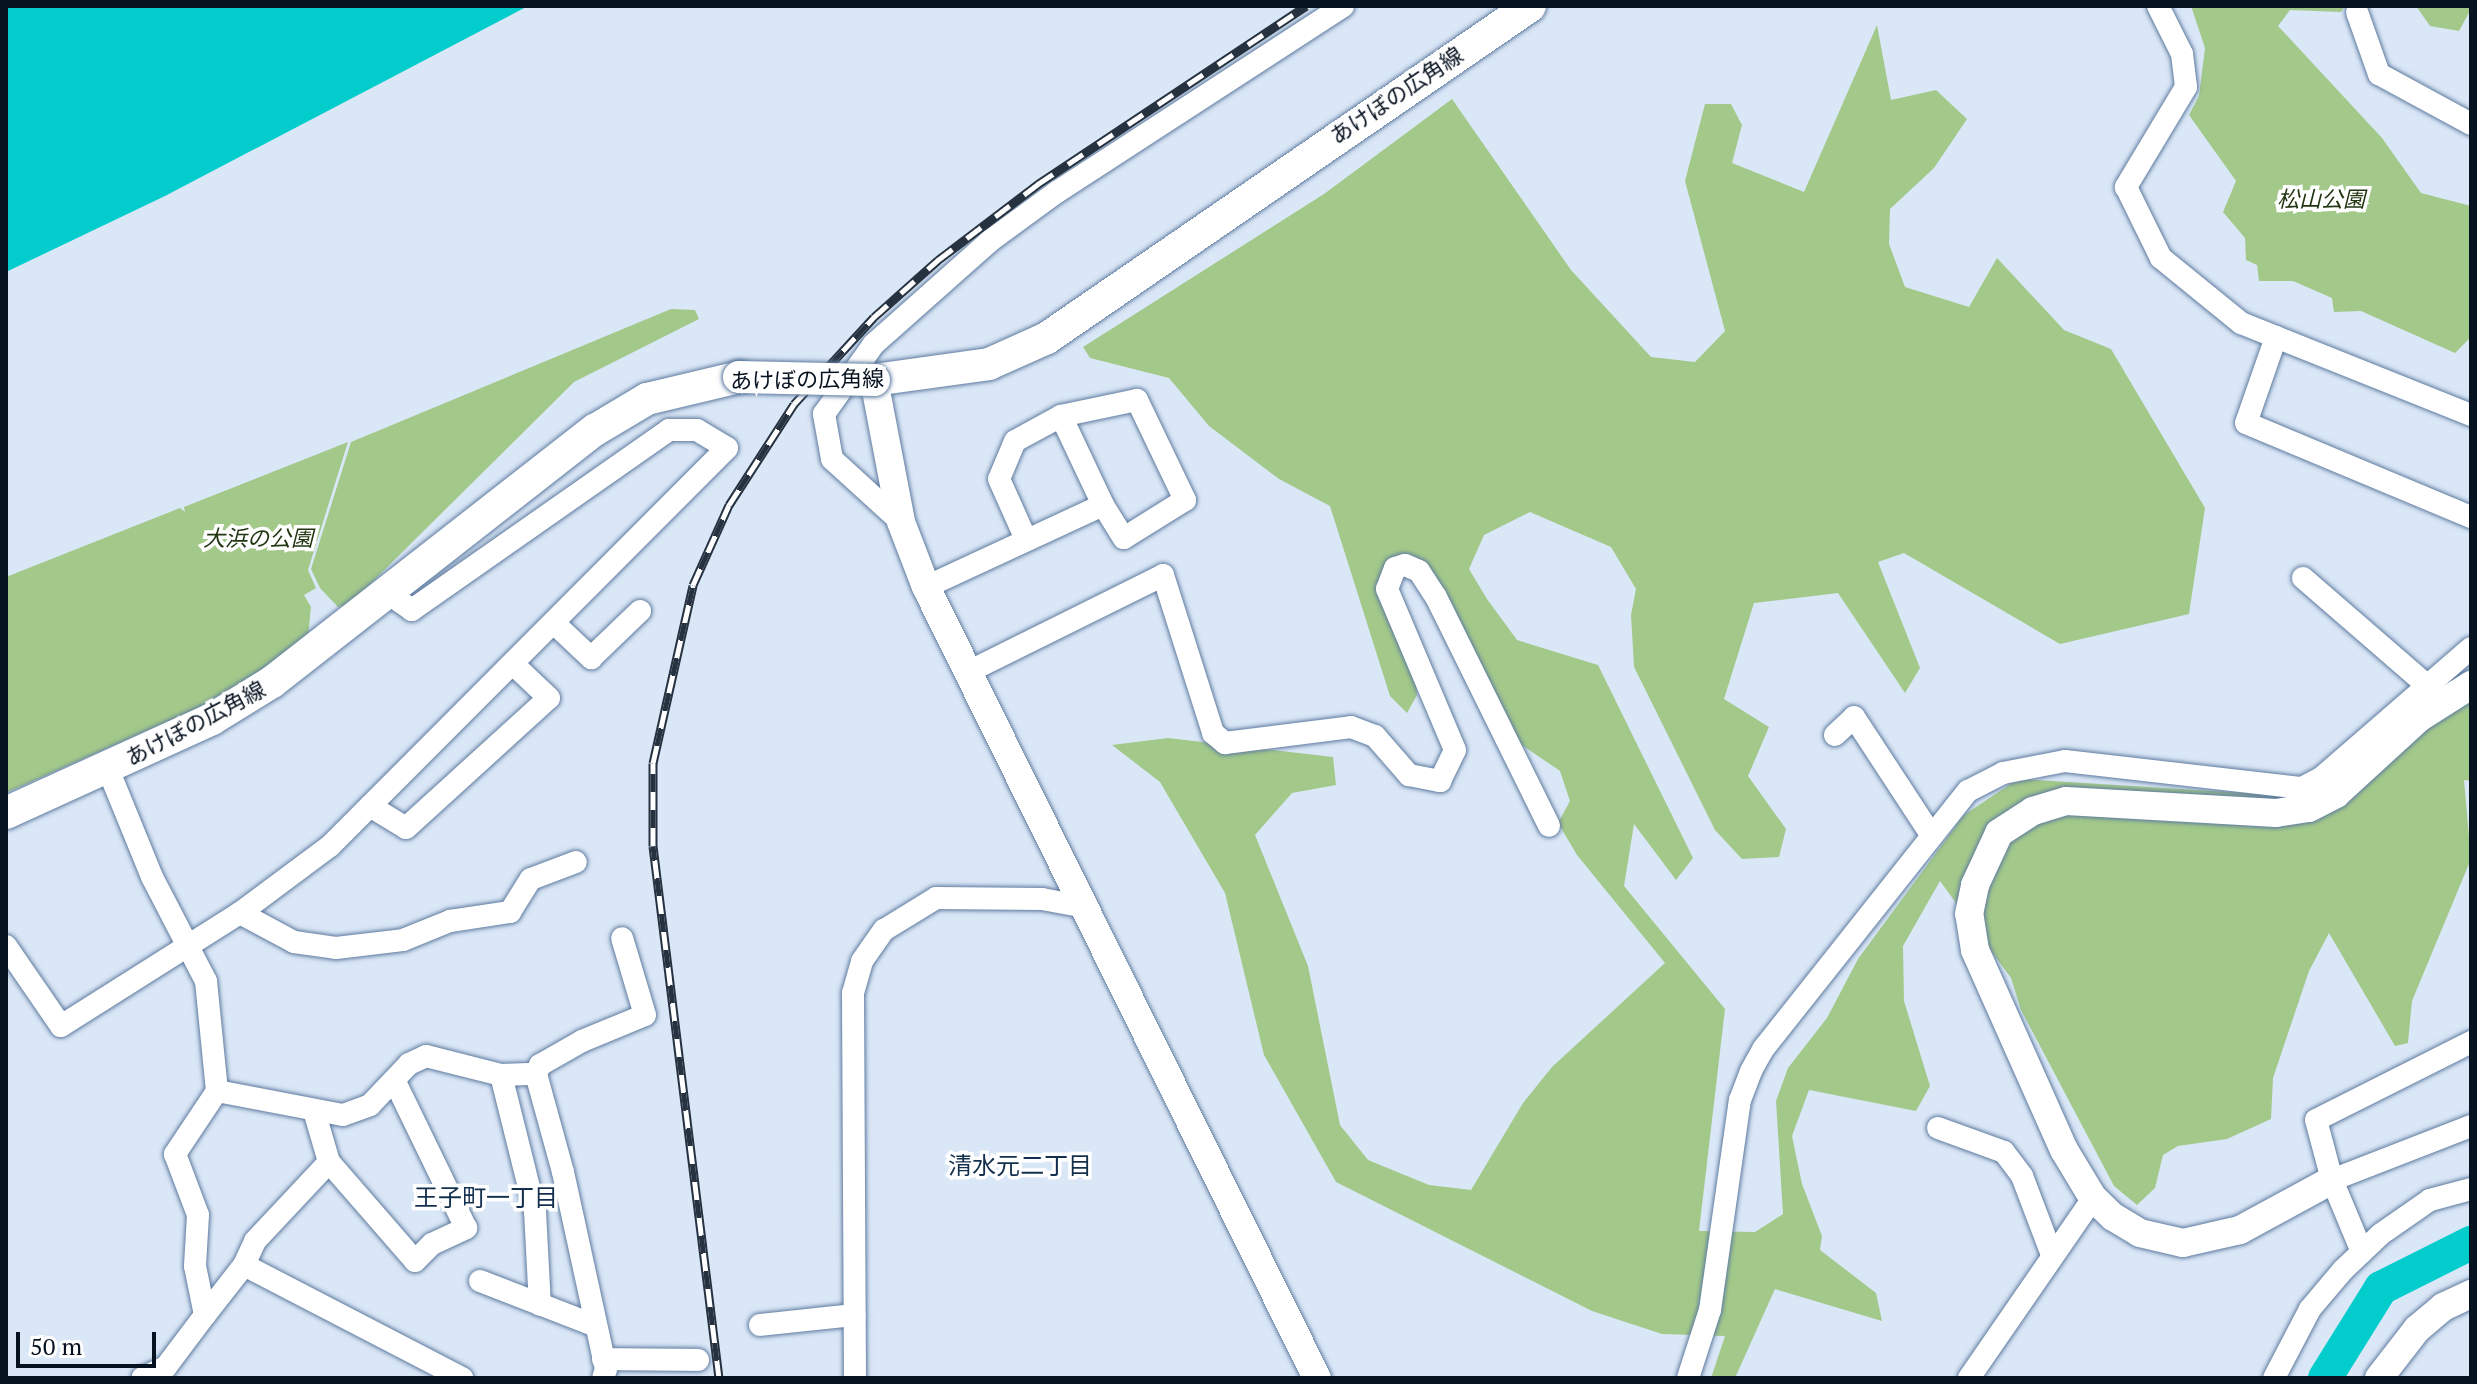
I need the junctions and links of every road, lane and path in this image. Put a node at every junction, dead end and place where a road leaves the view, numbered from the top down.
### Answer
1 (1343, 6) edge
2 (1530, 6) edge
3 (2158, 6) edge
4 (2357, 12) dead end
5 (2471, 124) edge
6 (2276, 337) junction
7 (874, 380) junction
8 (2471, 415) edge
9 (1061, 416) junction
10 (1103, 505) junction
11 (2471, 517) edge
12 (901, 522) junction
13 (1025, 537) junction
14 (2303, 578) dead end
15 (926, 587) junction
16 (388, 593) junction
17 (640, 611) dead end
18 (555, 624) junction
19 (2471, 648) edge
20 (514, 665) junction
21 (968, 672) junction
22 (2471, 685) edge
23 (2429, 687) junction
24 (1835, 735) dead end
25 (108, 769) junction
26 (370, 806) junction
27 (6, 813) edge
28 (1549, 826) dead end
29 (1932, 836) junction
30 (576, 862) dead end
31 (1085, 907) junction
32 (240, 913) junction
33 (622, 938) dead end
34 (6, 946) edge
35 (189, 948) junction
36 (2471, 1042) edge
37 (536, 1074) junction
38 (501, 1075) junction
39 (395, 1082) junction
40 (217, 1091) junction
41 (315, 1114) junction
42 (2471, 1126) edge
43 (1938, 1128) dead end
44 (329, 1162) junction
45 (2332, 1180) junction
46 (2471, 1189) edge
47 (2093, 1198) junction
48 (2362, 1252) junction
49 (2052, 1255) junction
50 (244, 1265) junction
51 (480, 1281) dead end
52 (2471, 1294) edge
53 (540, 1305) junction
54 (205, 1315) junction
55 (854, 1315) junction
56 (760, 1325) dead end
57 (596, 1326) junction
58 (698, 1360) dead end
59 (603, 1368) edge
60 (655, 1369) edge
61 (173, 1372) edge
62 (142, 1378) edge
63 (462, 1378) edge
64 (855, 1378) edge
65 (1317, 1378) edge
66 (1688, 1378) edge
67 (1969, 1378) edge
68 (2274, 1378) edge
69 (2379, 1378) edge

1 - 12 street
2 - 7 main road, あけぼの広角線
3 - 6 street
4 - 5 street
6 - 8 street
6 - 11 street
7 - 12 street
7 - 16 main road, あけぼの広角線, bridge
9 - 10 street
9 - 10 street
9 - 13 street
10 - 13 street
12 - 15 street
13 - 15 street
14 - 23 street
15 - 21 street
16 - 18 street
16 - 25 main road, あけぼの広角線
17 - 18 street
18 - 20 street
19 - 23 street
20 - 26 street
20 - 26 street
21 - 28 street
21 - 31 street
22 - 47 street
23 - 29 street
24 - 29 street
25 - 27 main road, あけぼの広角線
25 - 35 street
26 - 32 street
29 - 66 street
30 - 32 street
31 - 55 street
31 - 65 street
32 - 35 street
33 - 37 street
34 - 35 street
35 - 40 street
36 - 45 street
37 - 38 street
37 - 57 street
38 - 39 street
38 - 53 street
39 - 41 street
39 - 44 street
40 - 41 street
40 - 54 street
41 - 44 street
42 - 45 street
43 - 49 street
44 - 50 street
45 - 47 street
45 - 48 street
46 - 48 street
47 - 49 street
48 - 68 street
49 - 67 street
50 - 54 street
50 - 63 street
51 - 53 street
52 - 69 street
53 - 57 street
54 - 61 street
55 - 56 street
55 - 64 street
57 - 59 street
58 - 60 street
59 - 60 street
61 - 62 street

